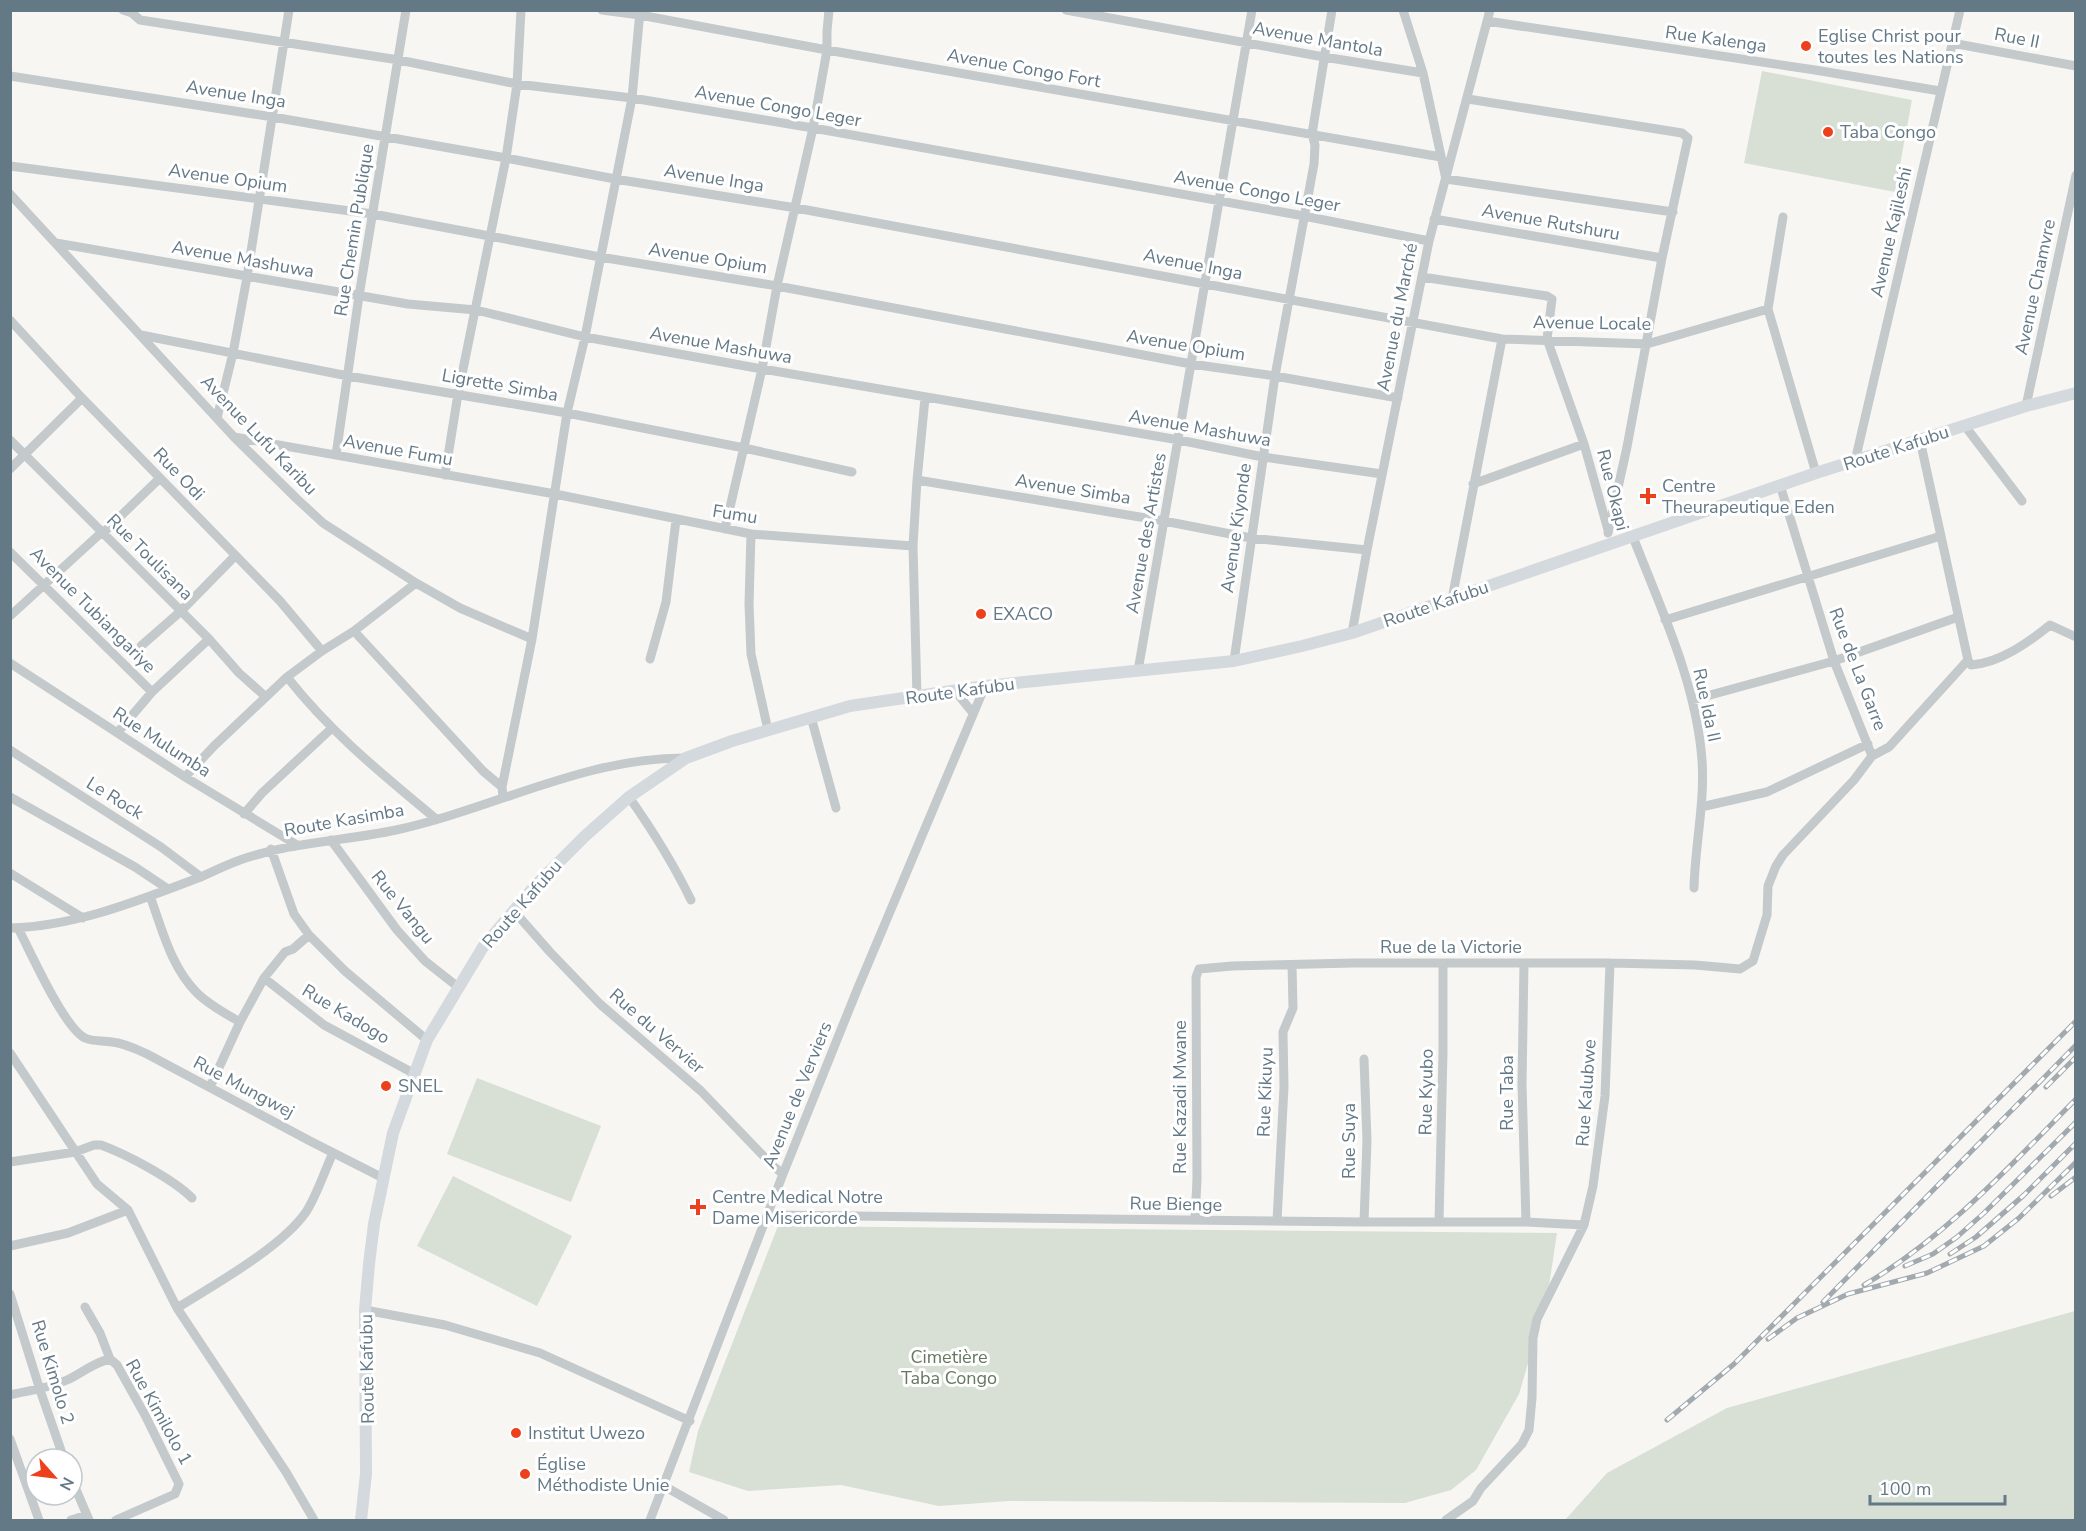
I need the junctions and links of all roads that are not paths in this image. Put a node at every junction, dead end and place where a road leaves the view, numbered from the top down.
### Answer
1 (123, 10) edge
2 (289, 10) edge
3 (406, 10) edge
4 (521, 10) edge
5 (602, 10) edge
6 (829, 10) edge
7 (1066, 10) edge
8 (1252, 10) edge
9 (1332, 10) edge
10 (1403, 10) edge
11 (1490, 10) edge
12 (1959, 11) edge
13 (640, 13) edge
14 (1487, 21) junction
15 (285, 41) junction
16 (1952, 43) junction
17 (1246, 44) junction
18 (827, 50) junction
19 (1324, 57) junction
20 (399, 60) junction
21 (2076, 66) edge
22 (1423, 73) junction
23 (10, 76) edge
24 (517, 84) junction
25 (1940, 91) junction
26 (632, 98) junction
27 (1468, 99) junction
28 (273, 117) junction
29 (1232, 121) junction
30 (813, 128) junction
31 (1312, 134) junction
32 (386, 138) junction
33 (1441, 157) junction
34 (506, 158) junction
35 (10, 166) edge
36 (2076, 175) edge
37 (615, 179) junction
38 (1446, 179) junction
39 (10, 194) edge
40 (259, 198) junction
41 (1218, 201) junction
42 (795, 208) junction
43 (1673, 212) junction
44 (373, 214) junction
45 (1304, 216) junction
46 (1783, 217) dead end
47 (1434, 219) junction
48 (491, 235) junction
49 (1429, 241) junction
50 (56, 243) junction
51 (600, 257) junction
52 (1662, 258) junction
53 (247, 277) junction
54 (1422, 277) junction
55 (1205, 283) junction
56 (777, 286) junction
57 (359, 296) junction
58 (1288, 299) junction
59 (1768, 309) junction
60 (476, 310) junction
61 (10, 320) edge
62 (1412, 322) junction
63 (141, 335) junction
64 (585, 337) junction
65 (1502, 339) junction
66 (1547, 339) junction
67 (1647, 344) junction
68 (233, 353) junction
69 (1191, 364) junction
70 (762, 369) junction
71 (348, 376) junction
72 (1275, 376) junction
73 (2076, 393) edge
74 (458, 394) junction
75 (82, 398) junction
76 (925, 398) junction
77 (1398, 398) junction
78 (2026, 406) junction
79 (567, 413) junction
80 (217, 418) junction
81 (1965, 426) junction
82 (234, 437) junction
83 (10, 440) edge
84 (1179, 440) junction
85 (1920, 440) junction
86 (1584, 444) junction
87 (744, 448) junction
88 (24, 454) junction
89 (336, 455) junction
90 (1263, 457) junction
91 (1855, 461) junction
92 (10, 469) edge
93 (852, 472) dead end
94 (1816, 473) junction
95 (1382, 474) junction
96 (445, 475) junction
97 (160, 478) junction
98 (916, 480) junction
99 (1473, 484) junction
100 (1780, 485) junction
101 (555, 494) junction
102 (2022, 501) dead end
103 (676, 520) junction
104 (1164, 521) junction
105 (724, 529) junction
106 (102, 532) junction
107 (751, 534) junction
108 (1941, 536) junction
109 (1634, 537) junction
110 (1251, 538) junction
111 (1609, 538) junction
112 (913, 546) junction
113 (1367, 550) junction
114 (10, 552) edge
115 (235, 556) junction
116 (1807, 577) junction
117 (416, 584) junction
118 (44, 585) junction
119 (1452, 599) junction
120 (180, 611) junction
121 (10, 616) edge
122 (1958, 617) junction
123 (1665, 620) junction
124 (354, 631) junction
125 (1353, 633) junction
126 (2076, 637) edge
127 (209, 639) junction
128 (532, 639) junction
129 (141, 646) dead end
130 (322, 651) junction
131 (650, 659) dead end
132 (1968, 660) junction
133 (1234, 661) junction
134 (1834, 661) junction
135 (10, 663) edge
136 (1138, 671) junction
137 (287, 677) junction
138 (985, 686) junction
139 (956, 691) junction
140 (152, 692) junction
141 (266, 697) junction
142 (917, 697) junction
143 (1692, 700) junction
144 (973, 713) junction
145 (811, 717) junction
146 (332, 728) junction
147 (768, 730) junction
148 (118, 732) junction
149 (1868, 744) junction
150 (10, 750) edge
151 (1872, 756) junction
152 (686, 758) junction
153 (185, 777) junction
154 (502, 792) junction
155 (10, 797) edge
156 (629, 797) junction
157 (1701, 807) junction
158 (836, 808) dead end
159 (244, 814) junction
160 (436, 819) junction
161 (331, 840) junction
162 (297, 845) junction
163 (271, 849) junction
164 (10, 873) edge
165 (201, 876) junction
166 (1694, 888) dead end
167 (168, 889) junction
168 (150, 896) junction
169 (691, 900) dead end
170 (513, 910) junction
171 (83, 918) junction
172 (14, 928) edge
173 (309, 935) junction
174 (1610, 963) junction
175 (1443, 964) junction
176 (1524, 964) junction
177 (1292, 965) junction
178 (1744, 968) joint
179 (264, 978) junction
180 (458, 987) junction
181 (1196, 1009) joint
182 (240, 1022) junction
183 (427, 1040) junction
184 (10, 1053) edge
185 (1364, 1059) dead end
186 (413, 1074) junction
187 (210, 1087) junction
188 (75, 1152) junction
189 (333, 1153) junction
190 (10, 1162) edge
191 (783, 1174) junction
192 (383, 1178) junction
193 (192, 1198) dead end
194 (128, 1210) junction
195 (768, 1215) junction
196 (1195, 1220) junction
197 (1277, 1221) junction
198 (1439, 1221) junction
199 (1364, 1222) junction
200 (1526, 1222) junction
201 (1584, 1225) junction
202 (10, 1246) edge
203 (10, 1294) edge
204 (85, 1307) dead end
205 (177, 1308) junction
206 (365, 1310) junction
207 (14, 1311) edge
208 (110, 1359) junction
209 (40, 1390) junction
210 (10, 1395) edge
211 (690, 1421) junction
212 (10, 1439) edge
213 (60, 1447) edge
214 (15, 1469) edge
215 (664, 1486) junction
216 (88, 1518) edge
217 (39, 1521) edge
218 (71, 1521) edge
219 (116, 1521) edge
220 (314, 1521) edge
221 (361, 1521) edge
222 (650, 1521) edge
223 (724, 1521) edge
224 (1446, 1521) edge

1 - 15 street, Avenue Congo Leger
2 - 15 street
3 - 20 street, Rue Chemin Publique
4 - 24 street
5 - 13 street, Avenue Congo Fort
6 - 18 street
7 - 17 street, Avenue Mantola
8 - 17 street, Avenue des Artistes
9 - 19 street, Avenue Kiyonde
10 - 22 street
11 - 14 street, Avenue du Marché
12 - 16 street, Avenue Kajileshi
13 - 18 street, Avenue Congo Fort
13 - 26 street
14 - 25 street, Rue Kalenga
14 - 27 street, Avenue du Marché
15 - 20 street, Avenue Congo Leger
15 - 28 street
16 - 21 street, Rue II
16 - 25 street, Avenue Kajileshi
17 - 19 street, Avenue Mantola
17 - 29 street, Avenue des Artistes
18 - 29 street, Avenue Congo Fort
18 - 30 street
19 - 22 street, Avenue Mantola
19 - 31 street, Avenue Kiyonde
20 - 24 street, Avenue Congo Leger
20 - 32 street, Rue Chemin Publique
22 - 33 street
23 - 28 street, Avenue Inga
24 - 26 street, Avenue Congo Leger
24 - 34 street
25 - 91 street, Avenue Kajileshi
26 - 30 street, Avenue Congo Leger
26 - 37 street
27 - 38 street, Avenue du Marché
27 - 43 street
28 - 32 street, Avenue Inga
28 - 40 street
29 - 31 street, Avenue Congo Fort
29 - 41 street, Avenue des Artistes
30 - 41 street, Avenue Congo Leger
30 - 42 street
31 - 33 street, Avenue Congo Fort
31 - 45 street, Avenue Kiyonde
32 - 34 street, Avenue Inga
32 - 44 street, Rue Chemin Publique
33 - 38 street
34 - 37 street, Avenue Inga
34 - 48 street
35 - 40 street, Avenue Opium
36 - 78 street, Avenue Chamvre
37 - 42 street, Avenue Inga
37 - 51 street
38 - 43 street
38 - 47 street, Avenue du Marché
39 - 50 street, Avenue Lufu Karibu
40 - 44 street, Avenue Opium
40 - 53 street
41 - 45 street, Avenue Congo Leger
41 - 55 street, Avenue des Artistes
42 - 55 street, Avenue Inga
42 - 56 street
43 - 52 street
44 - 48 street, Avenue Opium
44 - 57 street, Rue Chemin Publique
45 - 49 street, Avenue Congo Leger
45 - 58 street, Avenue Kiyonde
46 - 59 street
47 - 49 street, Avenue du Marché
47 - 52 street, Avenue Rutshuru
48 - 51 street, Avenue Opium
48 - 60 street
49 - 54 street, Avenue du Marché
50 - 53 street, Avenue Mashuwa
50 - 63 street, Avenue Lufu Karibu
51 - 56 street, Avenue Opium
51 - 64 street
52 - 67 street
53 - 57 street, Avenue Mashuwa
53 - 68 street
54 - 62 street, Avenue du Marché
54 - 66 street
55 - 58 street, Avenue Inga
55 - 69 street, Avenue des Artistes
56 - 69 street, Avenue Opium
56 - 70 street
57 - 60 street, Avenue Mashuwa
57 - 71 street, Rue Chemin Publique
58 - 62 street, Avenue Inga
58 - 72 street, Avenue Kiyonde
59 - 67 street, Avenue Locale
59 - 94 street
60 - 64 street, Avenue Mashuwa
60 - 74 street
61 - 75 street, Rue Odi
62 - 65 street, Avenue Locale
62 - 77 street, Avenue du Marché
63 - 68 street, Ligrette Simba
63 - 80 street, Avenue Lufu Karibu
64 - 70 street, Avenue Mashuwa
64 - 79 street
65 - 66 street, Avenue Locale
65 - 99 street
66 - 67 street, Avenue Locale
66 - 86 street, Rue Okapi
67 - 111 street
68 - 71 street, Ligrette Simba
68 - 80 street
69 - 72 street, Avenue Opium
69 - 84 street, Avenue des Artistes
70 - 76 street, Avenue Mashuwa
70 - 87 street
71 - 74 street, Ligrette Simba
71 - 89 street, Rue Chemin Publique
72 - 77 street, Avenue Opium
72 - 90 street, Avenue Kiyonde
73 - 78 main road, Route Kafubu
74 - 79 street, Ligrette Simba
74 - 96 street
75 - 88 street
75 - 97 street, Rue Odi
76 - 84 street, Avenue Mashuwa
76 - 98 street
77 - 95 street, Avenue du Marché
78 - 81 main road, Route Kafubu
79 - 87 street, Ligrette Simba
79 - 101 street
80 - 82 street, Avenue Lufu Karibu
81 - 85 main road, Route Kafubu
81 - 102 street
82 - 89 street, Avenue Fumu
82 - 117 street, Avenue Lufu Karibu
83 - 88 street, Rue Toulisana
84 - 90 street, Avenue Mashuwa
84 - 104 street, Avenue des Artistes
85 - 91 main road, Route Kafubu
85 - 108 street
86 - 99 street
86 - 111 street, Rue Okapi
87 - 93 street, Ligrette Simba
87 - 105 street
88 - 92 street
88 - 106 street, Rue Toulisana
89 - 96 street, Avenue Fumu
90 - 95 street, Avenue Mashuwa
90 - 110 street, Avenue Kiyonde
91 - 94 main road, Route Kafubu
94 - 100 main road, Route Kafubu
95 - 113 street, Avenue du Marché
96 - 101 street, Avenue Fumu
97 - 106 street
97 - 115 street, Rue Odi
98 - 104 street, Avenue Simba
98 - 112 street
99 - 119 street
100 - 109 main road, Route Kafubu
100 - 116 street, Rue de La Garre
101 - 103 street, Fumu
101 - 128 street
103 - 105 street, Fumu
103 - 131 street
104 - 110 street, Avenue Simba
104 - 136 street, Avenue des Artistes
105 - 107 street, Fumu
106 - 118 street
106 - 120 street, Rue Toulisana
107 - 112 street, Fumu
107 - 147 street
108 - 116 street
108 - 122 street
109 - 111 main road, Route Kafubu
109 - 123 street, Rue Ida II
110 - 113 street, Avenue Simba
110 - 133 street, Avenue Kiyonde
111 - 119 main road, Route Kafubu
112 - 142 street
113 - 125 street, Avenue du Marché
114 - 118 street, Avenue Tubiangariye
115 - 120 street
115 - 130 street, Rue Odi
116 - 123 street
116 - 134 street, Rue de La Garre
117 - 124 street
117 - 128 street, Avenue Lufu Karibu
118 - 121 street
118 - 140 street, Avenue Tubiangariye
119 - 125 main road, Route Kafubu
120 - 127 street, Rue Toulisana
120 - 129 street
122 - 132 street
122 - 134 street
123 - 143 street, Rue Ida II
124 - 130 street
124 - 154 street
125 - 133 main road, Route Kafubu
126 - 132 street
127 - 140 street
127 - 141 street, Rue Toulisana
128 - 154 street
130 - 137 street
132 - 151 street
133 - 136 main road, Route Kafubu
134 - 143 street
134 - 149 street, Rue de La Garre
135 - 148 street, Rue Mulumba
136 - 138 main road, Route Kafubu
137 - 141 street
137 - 146 street
138 - 139 main road, Route Kafubu
138 - 144 street, Avenue de Verviers
139 - 142 main road, Route Kafubu
139 - 144 street
140 - 148 street
141 - 153 street
142 - 145 main road, Route Kafubu
143 - 157 street, Rue Ida II
144 - 191 street, Avenue de Verviers
145 - 147 main road, Route Kafubu
145 - 158 street
146 - 159 street
146 - 160 street
147 - 152 main road, Route Kafubu
148 - 153 street, Rue Mulumba
149 - 151 street, Rue de La Garre
149 - 157 street
150 - 165 street, Le Rock
151 - 178 street, Rue de La Garre
152 - 154 street, Route Kasimba
152 - 156 main road, Route Kafubu
153 - 159 street, Rue Mulumba
154 - 160 street, Route Kasimba
155 - 167 street
156 - 169 street
156 - 170 main road, Route Kafubu
157 - 166 street, Rue Ida II
159 - 162 street, Rue Mulumba
160 - 161 street, Route Kasimba
161 - 162 street, Route Kasimba
161 - 180 street, Rue Vangu
162 - 163 street, Route Kasimba
163 - 165 street, Route Kasimba
163 - 173 street
164 - 171 street
165 - 167 street, Route Kasimba
167 - 168 street, Route Kasimba
168 - 171 street, Route Kasimba
168 - 182 street
170 - 180 main road, Route Kafubu
170 - 191 street, Rue du Vervier
171 - 172 street, Route Kasimba
172 - 187 street, Rue Mungwej
173 - 179 street
173 - 183 street
174 - 176 street, Rue de la Victorie
174 - 178 street, Rue de la Victorie
174 - 201 street, Rue Kalubwe
175 - 176 street, Rue de la Victorie
175 - 177 street, Rue de la Victorie
175 - 198 street, Rue Kyubo
176 - 200 street, Rue Taba
177 - 181 street, Rue de la Victorie
177 - 197 street, Rue Kikuyu
179 - 182 street
179 - 186 street, Rue Kadogo
180 - 183 main road, Route Kafubu
181 - 196 street, Rue Kazadi Mwane
182 - 187 street
183 - 186 main road, Route Kafubu
184 - 188 street
185 - 199 street, Rue Suya
186 - 192 main road, Route Kafubu
187 - 189 street, Rue Mungwej
188 - 190 street
188 - 193 street
188 - 194 street
189 - 192 street, Rue Mungwej
189 - 205 street
191 - 195 street, Avenue de Verviers
192 - 206 main road, Route Kafubu
194 - 202 street
194 - 205 street
195 - 196 street, Rue Bienge
195 - 211 street, Avenue de Verviers
196 - 197 street, Rue Bienge
197 - 199 street, Rue Bienge
198 - 199 street, Rue Bienge
198 - 200 street, Rue Bienge
200 - 201 street, Rue Bienge
201 - 224 street, Rue Kalubwe
203 - 207 street, Rue Kimolo 2
204 - 208 street
205 - 220 street
206 - 211 street
206 - 221 main road, Route Kafubu
207 - 209 street, Rue Kimolo 2
208 - 209 street, Rue Kimilolo 1
208 - 219 street, Rue Kimilolo 1
209 - 210 street, Rue Kimilolo 1
209 - 213 street, Rue Kimolo 2
211 - 215 street, Avenue de Verviers
212 - 214 street
214 - 217 street
215 - 222 street, Avenue de Verviers
215 - 223 street
216 - 218 street

